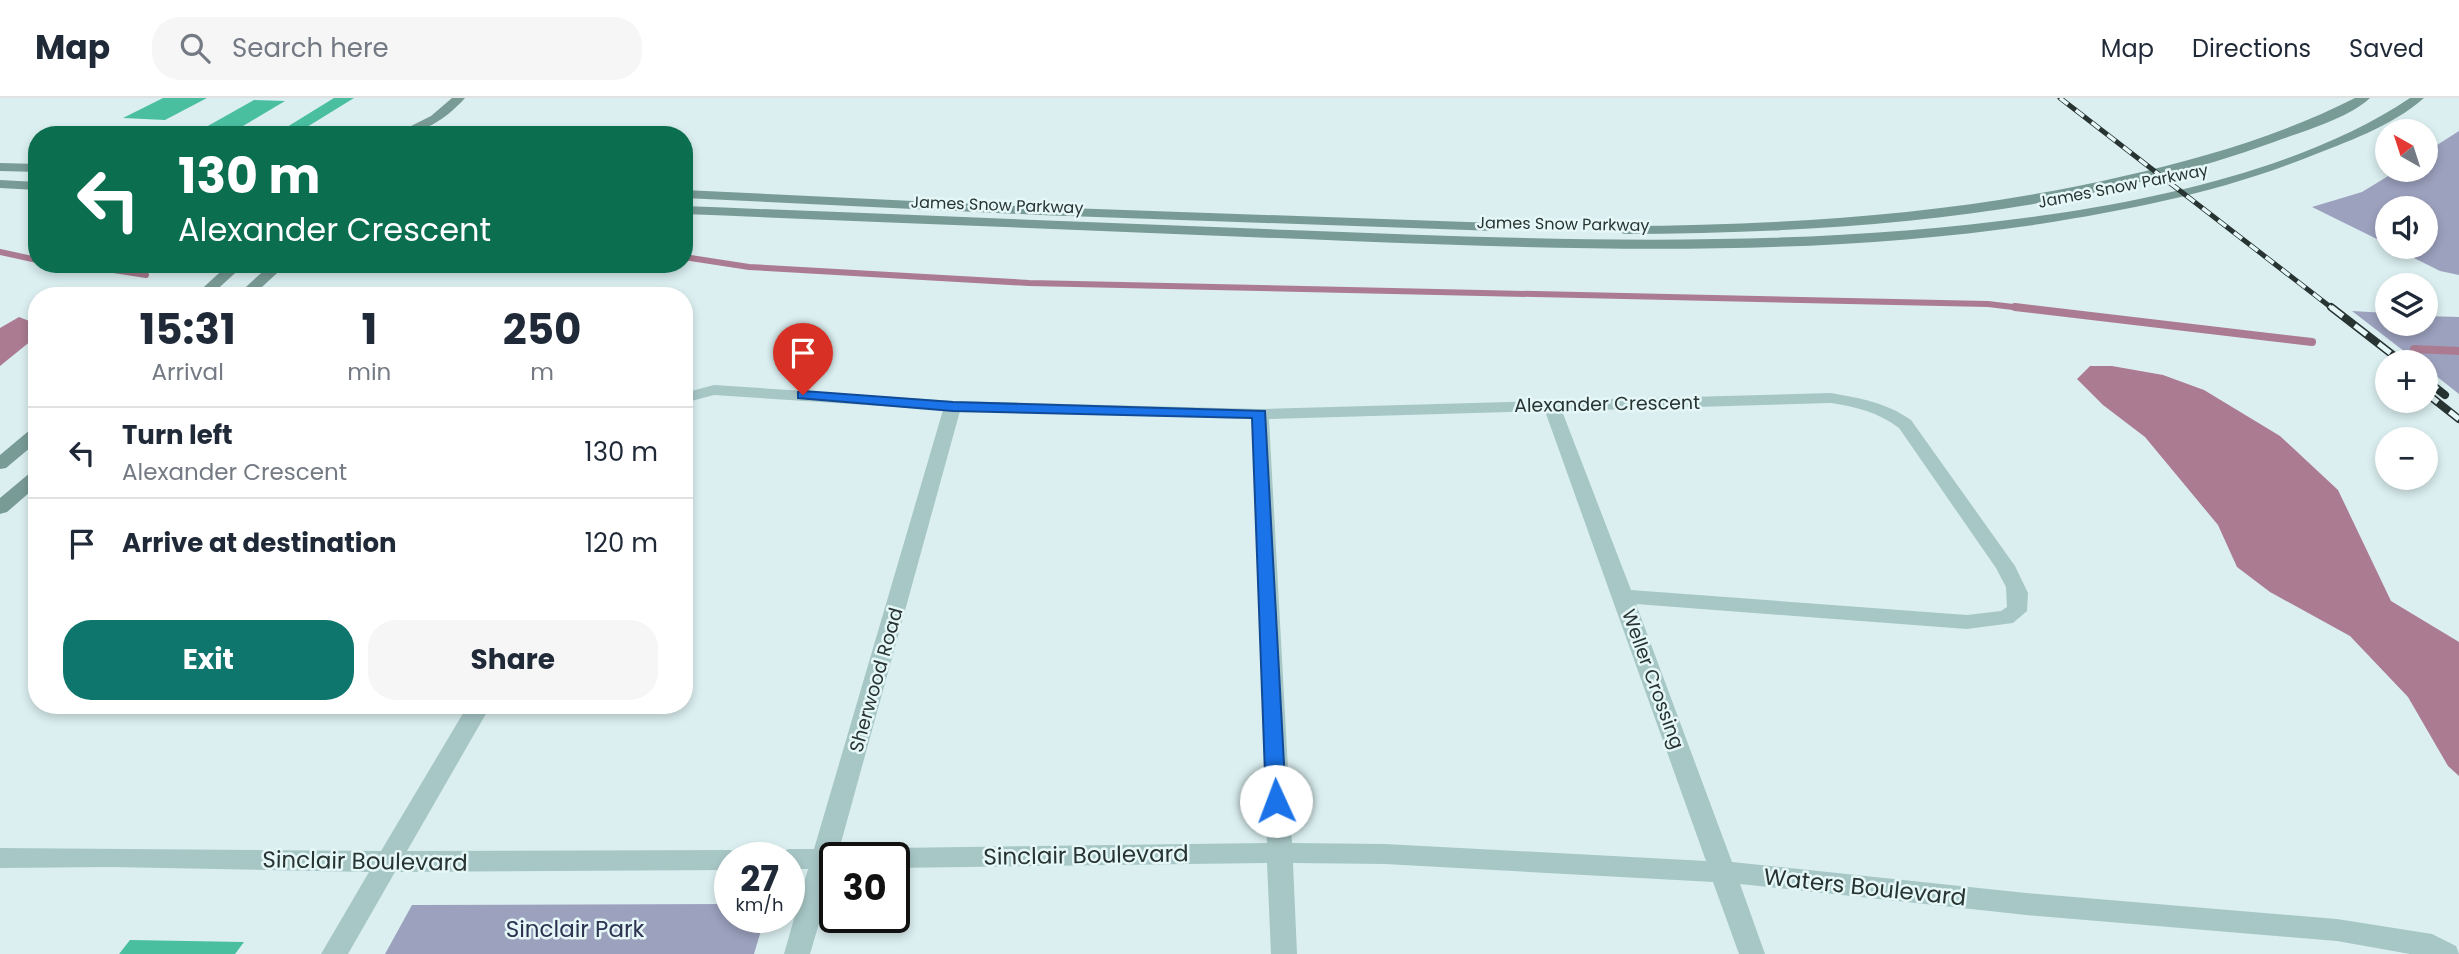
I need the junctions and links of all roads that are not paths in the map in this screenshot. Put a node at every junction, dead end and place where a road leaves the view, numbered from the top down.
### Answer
1 (459, 98) edge
2 (2364, 98) edge
3 (2418, 98) edge
4 (435, 119) junction
5 (419, 126) edge
6 (433, 126) edge
7 (0, 167) edge
8 (28, 168) edge
9 (0, 184) edge
10 (28, 186) edge
11 (693, 194) edge
12 (693, 210) edge
13 (228, 273) edge
14 (270, 273) edge
15 (211, 287) edge
16 (253, 287) edge
17 (693, 396) edge
18 (1551, 405) junction
19 (953, 407) junction
20 (1259, 414) junction
21 (28, 441) edge
22 (0, 464) edge
23 (28, 484) edge
24 (0, 508) edge
25 (1623, 596) junction
26 (475, 714) edge
27 (836, 842) edge
28 (1279, 853) junction
29 (0, 858) edge
30 (910, 858) edge
31 (714, 860) edge
32 (388, 862) junction
33 (1723, 872) junction
34 (819, 893) edge
35 (334, 954) edge
36 (797, 954) edge
37 (1284, 954) edge
38 (1752, 954) edge
39 (2446, 954) edge

1 - 4 main road
2 - 11 main road, James Snow Parkway
3 - 12 main road, James Snow Parkway
4 - 5 main road
4 - 6 main road
7 - 8 main road
9 - 10 main road
13 - 15 main road
14 - 16 main road
17 - 19 street, Alexander Crescent
18 - 20 street, Alexander Crescent
18 - 25 street, Weller Crossing
18 - 25 street, Alexander Crescent
19 - 20 street, Alexander Crescent
19 - 27 street, Sherwood Road
20 - 28 street
21 - 22 main road
23 - 24 main road
25 - 33 street, Weller Crossing
26 - 32 street
28 - 30 street, Sinclair Boulevard
28 - 33 street, Waters Boulevard
28 - 37 street
29 - 32 street, Sinclair Boulevard
31 - 32 street, Sinclair Boulevard
32 - 35 street
33 - 38 street, Weller Crossing
33 - 39 street, Waters Boulevard
34 - 36 street, Sherwood Road

